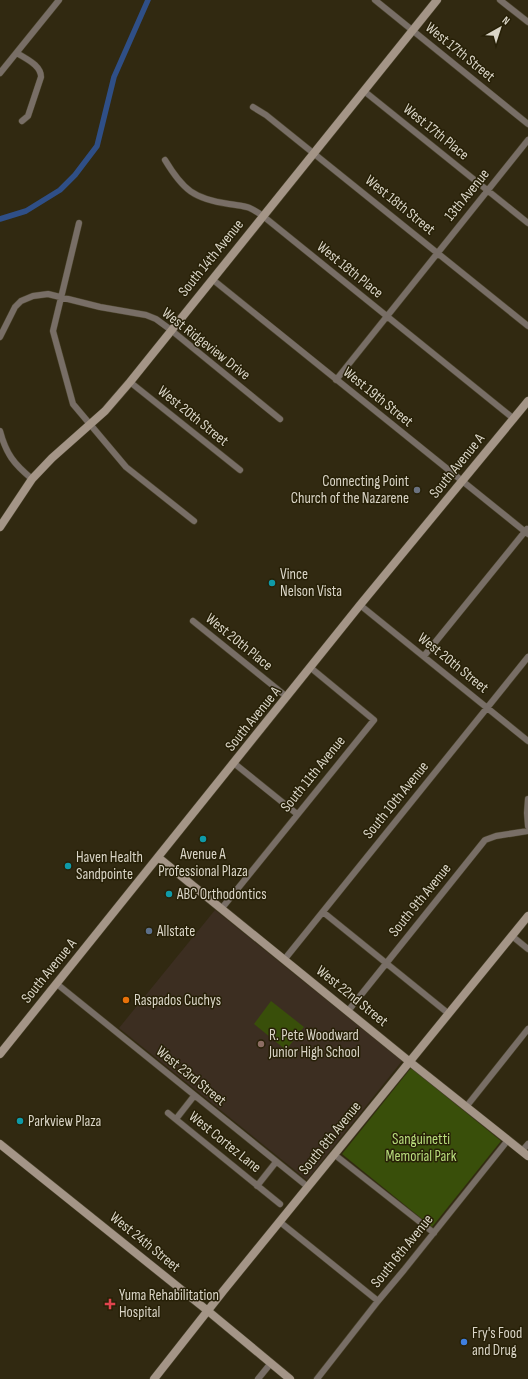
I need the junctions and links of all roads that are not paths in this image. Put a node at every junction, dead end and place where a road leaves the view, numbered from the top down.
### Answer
1 (59, 0) edge
2 (375, 0) edge
3 (437, 0) edge
4 (500, 0) edge
5 (528, 22) edge
6 (413, 30) junction
7 (16, 53) junction
8 (0, 74) edge
9 (364, 91) junction
10 (253, 107) dead end
11 (22, 121) dead end
12 (528, 124) edge
13 (528, 140) edge
14 (314, 153) junction
15 (165, 160) dead end
16 (487, 190) junction
17 (263, 216) junction
18 (79, 223) dead end
19 (528, 223) edge
20 (438, 253) junction
21 (212, 279) junction
22 (60, 298) junction
23 (387, 316) junction
24 (528, 326) edge
25 (172, 330) junction
26 (0, 337) edge
27 (336, 380) junction
28 (130, 382) junction
29 (528, 401) edge
30 (280, 419) dead end
31 (514, 419) junction
32 (90, 424) junction
33 (0, 431) edge
34 (240, 470) dead end
35 (32, 479) junction
36 (463, 481) junction
37 (194, 521) dead end
38 (0, 527) edge
39 (527, 531) edge
40 (360, 605) junction
41 (193, 621) dead end
42 (424, 656) junction
43 (528, 657) edge
44 (311, 668) junction
45 (287, 698) junction
46 (487, 708) junction
47 (528, 741) edge
48 (235, 764) junction
49 (528, 799) edge
50 (297, 814) junction
51 (528, 826) edge
52 (528, 831) edge
53 (159, 858) junction
54 (222, 908) junction
55 (323, 912) junction
56 (528, 916) edge
57 (512, 936) junction
58 (528, 949) edge
59 (284, 960) junction
60 (386, 963) junction
61 (57, 984) junction
62 (348, 1010) junction
63 (449, 1014) junction
64 (528, 1029) edge
65 (0, 1054) edge
66 (410, 1062) junction
67 (194, 1096) junction
68 (466, 1107) junction
69 (168, 1113) dead end
70 (176, 1119) junction
71 (508, 1140) junction
72 (0, 1144) edge
73 (528, 1144) edge
74 (525, 1154) edge
75 (335, 1155) junction
76 (276, 1162) junction
77 (257, 1186) junction
78 (308, 1187) junction
79 (280, 1204) dead end
80 (280, 1222) junction
81 (434, 1233) junction
82 (378, 1301) junction
83 (208, 1311) junction
84 (271, 1363) junction
85 (154, 1379) edge
86 (258, 1379) edge
87 (290, 1379) edge
88 (317, 1379) edge

1 - 7 street
2 - 6 street, West 17th Street
3 - 6 street, South 14th Avenue
4 - 5 street
6 - 9 street, South 14th Avenue
6 - 12 street, West 17th Street
7 - 8 street
7 - 11 street
9 - 14 street, South 14th Avenue
9 - 16 street, West 17th Place
10 - 14 street, West 18th Street
13 - 16 street, 13th Avenue
14 - 17 street, South 14th Avenue
14 - 20 street, West 18th Street
15 - 17 street, West 18th Place
16 - 19 street, West 17th Place
16 - 20 street, 13th Avenue
17 - 21 street, South 14th Avenue
17 - 23 street, West 18th Place
18 - 22 street
20 - 23 street, 13th Avenue
20 - 24 street, West 18th Street
21 - 25 street, South 14th Avenue
21 - 27 street, West 19th Street
22 - 25 street, West Ridgeview Drive
22 - 26 street, West Ridgeview Drive
22 - 32 street
23 - 27 street, 13th Avenue
23 - 31 street, West 18th Place
25 - 28 street, South 14th Avenue
25 - 30 street, West Ridgeview Drive
27 - 36 street, West 19th Street
28 - 32 street, South 14th Avenue
28 - 34 street, West 20th Street
29 - 31 street, South Avenue A
31 - 36 street, South Avenue A
32 - 35 street, South 14th Avenue
32 - 37 street
33 - 35 street
35 - 38 street, South 14th Avenue
36 - 39 street, West 19th Street
36 - 40 street, South Avenue A
39 - 42 street
40 - 42 street, West 20th Street
40 - 44 street, South Avenue A
41 - 45 street, West 20th Place
42 - 46 street, West 20th Street
43 - 46 street, South 10th Avenue
44 - 45 street, South Avenue A
44 - 50 street, South 11th Avenue
45 - 48 street, South Avenue A
46 - 47 street, West 20th Street
46 - 55 street, South 10th Avenue
48 - 50 street
48 - 53 street, South Avenue A
49 - 51 street
50 - 54 street, South 11th Avenue
52 - 60 street, South 9th Avenue
53 - 54 street, West 22nd Street
53 - 61 street, South Avenue A
54 - 59 street, West 22nd Street
55 - 59 street, South 10th Avenue
55 - 60 street
56 - 57 street, South 8th Avenue
57 - 58 street
57 - 63 street, South 8th Avenue
59 - 62 street, West 22nd Street
60 - 62 street, South 9th Avenue
60 - 63 street
61 - 65 street, South Avenue A
61 - 67 street, West 23rd Street
62 - 66 street, West 22nd Street
63 - 66 street, South 8th Avenue
64 - 68 street
66 - 68 street, West 22nd Street
66 - 75 street, South 8th Avenue
67 - 70 street, West Cortez Lane
67 - 76 street, West 23rd Street
68 - 71 street, West 22nd Street
69 - 70 street, West Cortez Lane
70 - 77 street, West Cortez Lane
71 - 74 street, West 22nd Street
71 - 81 street, South 6th Avenue
72 - 83 street, West 24th Street
73 - 74 street
75 - 78 street, South 8th Avenue
75 - 81 street
76 - 77 street, West Cortez Lane
76 - 78 street, West 23rd Street
77 - 79 street, West Cortez Lane
78 - 80 street, South 8th Avenue
80 - 82 street
80 - 83 street, South 8th Avenue
81 - 82 street, South 6th Avenue
82 - 88 street, South 6th Avenue
83 - 84 street, West 24th Street
83 - 85 street, South 8th Avenue
84 - 86 street
84 - 87 street, West 24th Street

